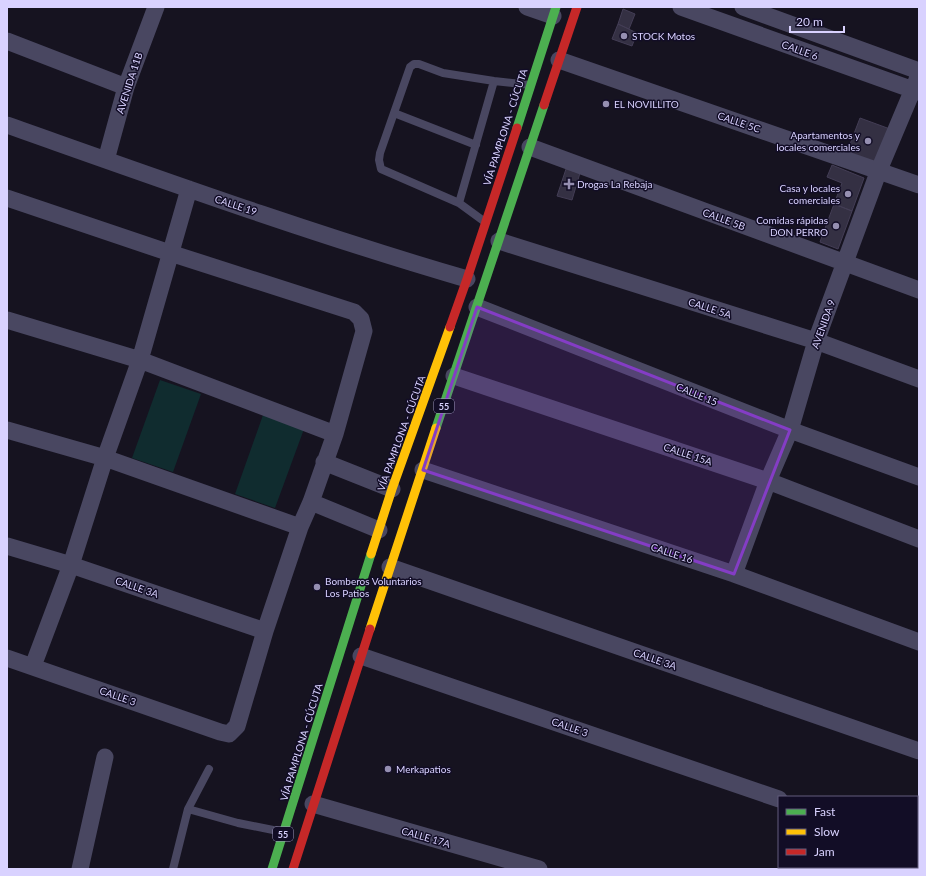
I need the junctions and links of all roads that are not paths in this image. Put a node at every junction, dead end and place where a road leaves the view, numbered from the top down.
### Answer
1 (156, 7) edge
2 (526, 7) edge
3 (577, 7) edge
4 (681, 7) edge
5 (743, 7) edge
6 (554, 11) edge
7 (7, 41) edge
8 (559, 60) junction
9 (919, 71) edge
10 (494, 82) junction
11 (530, 85) junction
12 (917, 86) edge
13 (126, 87) junction
14 (394, 113) junction
15 (7, 125) edge
16 (476, 145) junction
17 (530, 147) junction
18 (106, 160) junction
19 (879, 170) junction
20 (919, 185) edge
21 (189, 189) junction
22 (7, 198) edge
23 (459, 203) junction
24 (485, 223) junction
25 (499, 240) junction
26 (170, 253) junction
27 (846, 263) junction
28 (467, 279) junction
29 (919, 290) edge
30 (477, 307) junction
31 (7, 320) edge
32 (816, 341) junction
33 (140, 360) junction
34 (454, 376) junction
35 (919, 379) edge
36 (7, 430) edge
37 (790, 430) junction
38 (335, 434) junction
39 (105, 458) junction
40 (324, 462) junction
41 (423, 470) junction
42 (919, 477) edge
43 (768, 481) junction
44 (392, 489) junction
45 (311, 502) junction
46 (300, 527) junction
47 (379, 530) junction
48 (919, 539) edge
49 (7, 546) edge
50 (71, 565) junction
51 (390, 567) junction
52 (734, 574) junction
53 (265, 631) junction
54 (919, 642) edge
55 (361, 656) junction
56 (7, 658) edge
57 (33, 666) junction
58 (919, 751) edge
59 (105, 757) dead end
60 (209, 769) dead end
61 (778, 799) edge
62 (313, 804) junction
63 (188, 809) junction
64 (284, 832) junction
65 (80, 869) edge
66 (173, 869) edge
67 (272, 869) edge
68 (293, 869) edge
69 (540, 869) edge

1 - 13 street, AVENIDA 11B
2 - 6 street
3 - 8 highway, 55
4 - 12 street, CALLE 6
5 - 9 street
6 - 11 highway, VÍA PAMPLONA - CÚCUTA / 55
7 - 13 street
8 - 17 highway, 55
8 - 19 street, CALLE 5C
10 - 11 lane
10 - 14 lane
10 - 16 lane
11 - 24 highway, VÍA PAMPLONA - CÚCUTA / 55
12 - 19 street, AVENIDA 9
13 - 18 street, AVENIDA 11B
14 - 16 lane
14 - 23 lane
15 - 18 street, CALLE 19
16 - 23 lane
17 - 25 highway, 55
17 - 27 street, CALLE 5B
18 - 21 street, CALLE 19
19 - 20 street, CALLE 5C
19 - 27 street, AVENIDA 9
21 - 26 street
21 - 28 street, CALLE 19
22 - 26 street
23 - 24 lane
24 - 28 highway, VÍA PAMPLONA - CÚCUTA / 55
25 - 30 highway, 55
25 - 32 street, CALLE 5A
26 - 33 street
26 - 38 street
27 - 29 street, CALLE 5B
27 - 32 street, AVENIDA 9
28 - 44 highway, VÍA PAMPLONA - CÚCUTA / 55
30 - 34 highway, 55
30 - 37 street, CALLE 15
31 - 33 street
32 - 35 street, CALLE 5A
32 - 37 street, AVENIDA 9
33 - 38 street
33 - 39 street
34 - 41 highway, 55
34 - 43 street, CALLE 15A
36 - 39 street
37 - 42 street, CALLE 15
37 - 43 street, AVENIDA 9
38 - 40 street
39 - 46 street
39 - 50 street
40 - 44 street
40 - 45 street
41 - 51 highway, 55
41 - 52 street, CALLE 16
43 - 48 street, CALLE 15A
43 - 52 street, AVENIDA 9
44 - 47 highway, VÍA PAMPLONA - CÚCUTA / 55
45 - 46 street
45 - 47 street
46 - 53 street
47 - 64 highway, VÍA PAMPLONA - CÚCUTA / 55
49 - 50 street, CALLE 3A
50 - 53 street, CALLE 3A
50 - 57 street
51 - 55 highway, 55
51 - 58 street, CALLE 3A
52 - 54 street, CALLE 16
53 - 57 street, CALLE 3
55 - 61 street, CALLE 3
55 - 62 highway, 55
56 - 57 street, CALLE 3
59 - 65 street
60 - 63 lane
62 - 68 highway, 55
62 - 69 street, CALLE 17A
63 - 64 lane
63 - 66 lane
64 - 67 highway, VÍA PAMPLONA - CÚCUTA / 55

